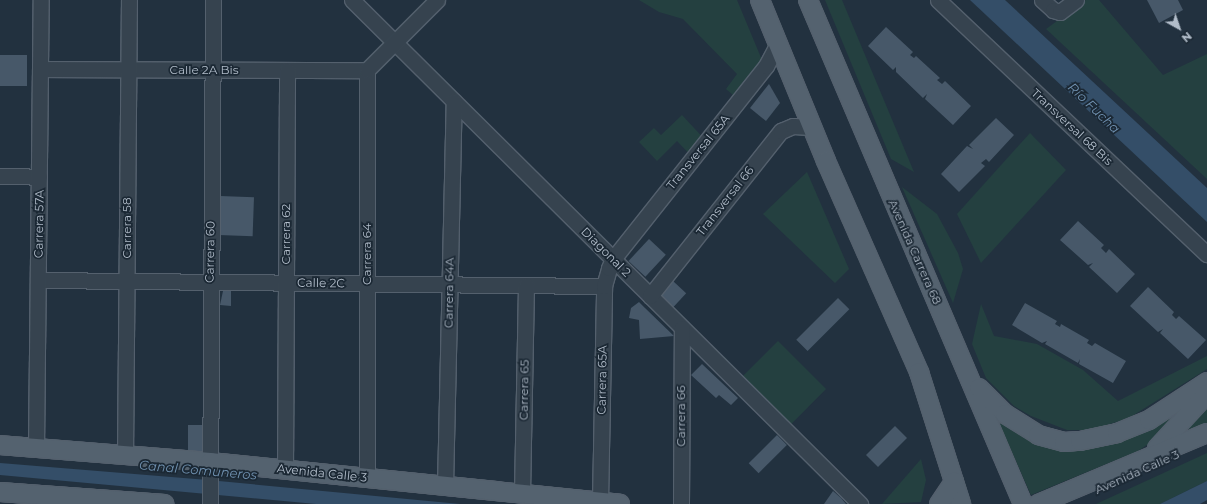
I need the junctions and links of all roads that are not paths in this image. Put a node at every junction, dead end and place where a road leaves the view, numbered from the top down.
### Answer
1 (41, 0) edge
2 (129, 0) edge
3 (213, 0) edge
4 (352, 0) edge
5 (437, 0) edge
6 (760, 0) edge
7 (808, 0) edge
8 (938, 0) edge
9 (1042, 0) edge
10 (1076, 0) edge
11 (394, 42) junction
12 (778, 43) junction
13 (40, 70) junction
14 (128, 70) junction
15 (212, 70) junction
16 (287, 70) junction
17 (367, 70) junction
18 (454, 101) junction
19 (812, 127) junction
20 (0, 176) edge
21 (39, 177) junction
22 (1207, 254) edge
23 (613, 259) junction
24 (38, 280) junction
25 (126, 281) junction
26 (209, 282) junction
27 (286, 282) junction
28 (367, 284) junction
29 (449, 284) junction
30 (526, 285) junction
31 (604, 286) junction
32 (650, 296) junction
33 (682, 328) junction
34 (972, 380) junction
35 (1207, 382) edge
36 (1207, 394) edge
37 (1207, 433) edge
38 (1207, 441) edge
39 (0, 445) edge
40 (36, 448) junction
41 (125, 455) junction
42 (1138, 462) junction
43 (210, 467) junction
44 (285, 469) junction
45 (367, 478) junction
46 (954, 482) junction
47 (445, 486) junction
48 (0, 492) edge
49 (522, 494) junction
50 (210, 500) edge
51 (600, 502) junction
52 (164, 504) edge
53 (620, 504) edge
54 (681, 504) edge
55 (860, 504) edge
56 (939, 504) edge
57 (961, 504) edge
58 (1023, 504) edge
59 (1038, 504) edge
60 (1069, 504) edge

1 - 13 street, Carrera 57A
2 - 14 street, Carrera 58
3 - 15 street, Carrera 60
4 - 11 street, Diagonal 2
5 - 11 street
6 - 12 main road
7 - 34 main road, Avenida Carrera 68
8 - 22 street, Transversal 68 Bis
9 - 10 street
11 - 17 street
11 - 18 street, Diagonal 2
12 - 19 main road
12 - 23 street, Transversal 65A
13 - 14 street, Calle 2A Bis
13 - 21 street, Carrera 57A
14 - 15 street, Calle 2A Bis
14 - 25 street, Carrera 58
15 - 16 street, Calle 2A Bis
15 - 26 street, Carrera 60
16 - 17 street, Calle 2A Bis
16 - 27 street, Carrera 62
17 - 28 street, Carrera 64
18 - 23 street, Diagonal 2
18 - 29 street, Carrera 64A
19 - 32 street, Transversal 66
19 - 46 main road
20 - 21 street
21 - 24 street, Carrera 57A
23 - 31 street, Carrera 65A
23 - 32 street, Diagonal 2
24 - 25 street, Calle 2C
24 - 40 street, Carrera 57A
25 - 26 street, Calle 2C
25 - 41 street, Carrera 58
26 - 27 street, Calle 2C
26 - 43 street, Carrera 60
27 - 28 street, Calle 2C
27 - 44 street, Carrera 62
28 - 29 street, Calle 2C
28 - 45 street, Carrera 64
29 - 30 street, Calle 2C
29 - 47 street, Carrera 64A
30 - 31 street, Calle 2C
30 - 49 street, Carrera 65
31 - 51 street, Carrera 65A
32 - 33 street, Diagonal 2
33 - 54 street, Carrera 66
33 - 55 street, Diagonal 2
34 - 35 main road
34 - 58 main road, Avenida Carrera 68
36 - 42 main road, Avenida Calle 3
37 - 42 main road, Avenida Calle 3
38 - 60 main road, Avenida Calle 3
39 - 40 main road, Avenida Calle 3
40 - 41 main road, Avenida Calle 3
41 - 43 main road, Avenida Calle 3
42 - 59 main road, Avenida Calle 3
43 - 44 main road, Avenida Calle 3
43 - 50 street, Carrera 60
44 - 45 main road, Avenida Calle 3
45 - 47 main road, Avenida Calle 3
46 - 56 main road
46 - 57 main road
47 - 49 main road, Avenida Calle 3
48 - 52 main road
49 - 51 main road, Avenida Calle 3
51 - 53 main road, Avenida Calle 3

